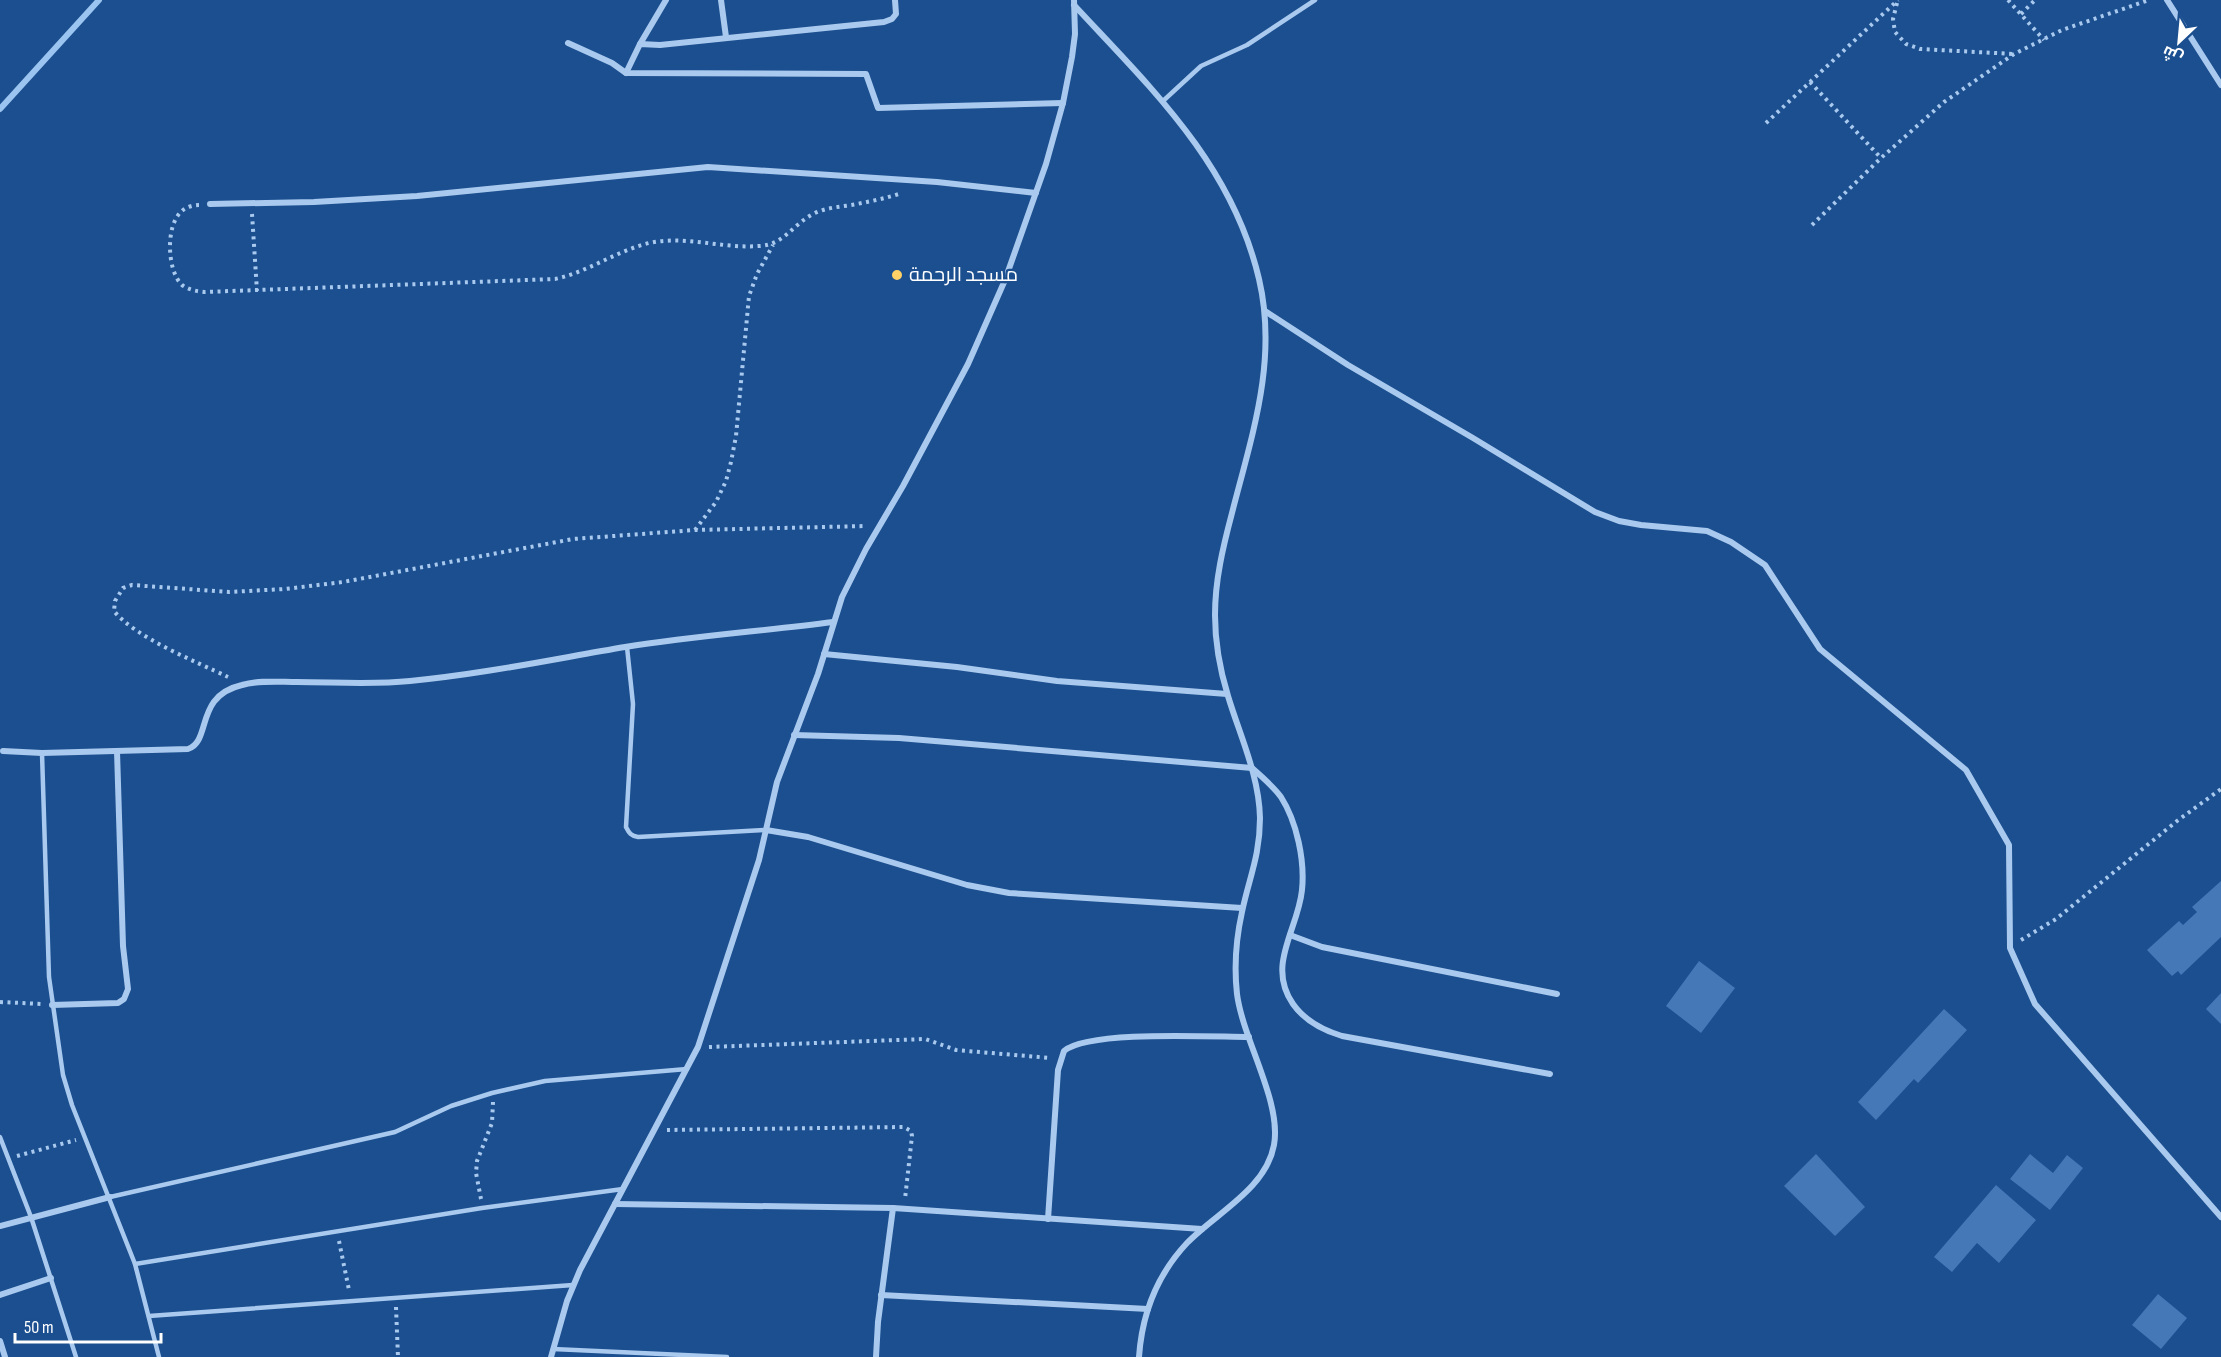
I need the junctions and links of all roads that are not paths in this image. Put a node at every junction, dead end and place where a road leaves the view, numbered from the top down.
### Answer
1 (666, 0) edge
2 (721, 0) edge
3 (895, 0) edge
4 (1315, 0) edge
5 (2167, 0) edge
6 (1074, 2) edge
7 (726, 37) junction
8 (568, 44) dead end
9 (640, 44) junction
10 (626, 73) junction
11 (2221, 85) edge
12 (1163, 101) junction
13 (1063, 103) junction
14 (1036, 193) junction
15 (210, 204) road end
16 (1265, 311) junction
17 (833, 622) junction
18 (627, 647) junction
19 (824, 654) junction
20 (1227, 694) junction
21 (794, 735) junction
22 (2, 751) edge
23 (117, 751) junction
24 (42, 753) junction
25 (1252, 768) junction
26 (766, 830) junction
27 (1242, 908) junction
28 (1290, 935) junction
29 (1557, 994) dead end
30 (52, 1005) junction
31 (1249, 1037) junction
32 (688, 1069) junction
33 (1550, 1074) dead end
34 (0, 1137) edge
35 (623, 1189) junction
36 (110, 1197) junction
37 (615, 1204) junction
38 (893, 1208) junction
39 (31, 1217) junction
40 (2221, 1217) edge
41 (1048, 1219) junction
42 (0, 1226) edge
43 (1202, 1229) junction
44 (135, 1264) junction
45 (51, 1278) junction
46 (573, 1285) junction
47 (0, 1295) edge
48 (881, 1295) junction
49 (1148, 1309) junction
50 (149, 1316) junction
51 (0, 1341) edge
52 (553, 1349) junction
53 (5, 1357) edge
54 (76, 1357) edge
55 (159, 1357) edge
56 (551, 1357) edge
57 (727, 1357) edge
58 (876, 1357) edge
59 (1139, 1357) edge

1 - 9 street
2 - 7 street
3 - 7 street
4 - 12 lane
5 - 11 street
6 - 12 street
6 - 13 street
7 - 9 street
8 - 10 street
9 - 10 street
10 - 13 street
12 - 16 street
13 - 14 street
14 - 15 street
14 - 17 street
16 - 20 street
16 - 40 street
17 - 18 street
17 - 19 street
18 - 23 street
18 - 26 lane
19 - 20 street
19 - 21 street
20 - 25 street
21 - 25 street
21 - 26 street
22 - 24 street
23 - 24 street
23 - 30 street
24 - 30 lane
25 - 27 street
25 - 28 street
26 - 27 street
26 - 32 street
27 - 31 street
28 - 29 street
28 - 33 street
30 - 36 lane
31 - 41 street
31 - 43 street
32 - 35 street
32 - 36 lane
34 - 39 lane
35 - 37 street
35 - 44 lane
36 - 39 street
36 - 44 lane
37 - 38 street
37 - 46 street
38 - 41 street
38 - 48 street
39 - 42 street
39 - 45 lane
41 - 43 street
43 - 49 street
44 - 50 lane
45 - 47 street
45 - 54 lane
46 - 50 lane
46 - 52 street
48 - 49 street
48 - 58 street
49 - 59 street
50 - 55 lane
51 - 53 street
52 - 56 street
52 - 57 lane

